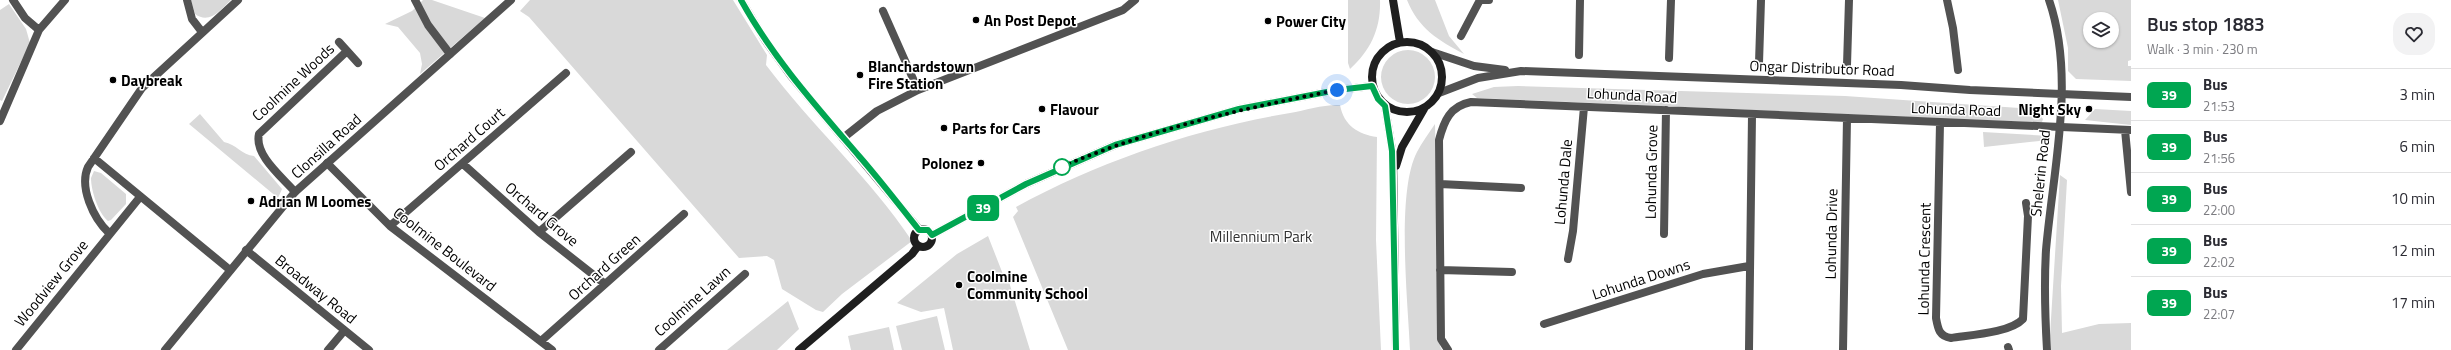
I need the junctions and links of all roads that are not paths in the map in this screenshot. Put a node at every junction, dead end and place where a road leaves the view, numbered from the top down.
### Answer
1 (13, 0) edge
2 (65, 0) edge
3 (187, 0) edge
4 (238, 0) edge
5 (415, 0) edge
6 (512, 0) edge
7 (741, 0) edge
8 (1135, 0) edge
9 (1393, 0) edge
10 (1480, 0) edge
11 (1489, 0) edge
12 (1580, 0) edge
13 (1671, 0) edge
14 (1761, 0) edge
15 (1849, 0) edge
16 (1947, 0) edge
17 (2049, 0) edge
18 (883, 11) dead end
19 (39, 30) junction
20 (202, 32) junction
21 (1461, 36) dead end
22 (339, 42) dead end
23 (1400, 42) junction
24 (347, 51) junction
25 (1432, 52) junction
26 (450, 54) junction
27 (1579, 55) dead end
28 (1669, 58) dead end
29 (358, 63) dead end
30 (1759, 63) dead end
31 (1847, 65) dead end
32 (1958, 70) dead end
33 (1511, 71) junction
34 (566, 73) dead end
35 (1372, 86) junction
36 (918, 90) junction
37 (1439, 93) junction
38 (2060, 94) junction
39 (2131, 97) edge
40 (1385, 106) junction
41 (1584, 107) junction
42 (3, 108) edge
43 (1424, 108) junction
44 (1666, 110) junction
45 (1752, 115) junction
46 (1846, 118) junction
47 (0, 121) edge
48 (1940, 123) junction
49 (2058, 127) junction
50 (2128, 130) edge
51 (843, 138) junction
52 (630, 152) dead end
53 (94, 158) junction
54 (327, 164) junction
55 (463, 164) junction
56 (1393, 174) junction
57 (1440, 184) junction
58 (1521, 188) dead end
59 (296, 192) junction
60 (2131, 192) edge
61 (140, 197) junction
62 (2026, 203) dead end
63 (684, 214) dead end
64 (390, 226) junction
65 (919, 230) junction
66 (539, 232) junction
67 (109, 233) junction
68 (1664, 234) dead end
69 (932, 235) junction
70 (918, 246) junction
71 (246, 250) junction
72 (1568, 259) dead end
73 (1749, 266) junction
74 (230, 270) junction
75 (1440, 270) junction
76 (1512, 272) dead end
77 (744, 274) dead end
78 (605, 284) junction
79 (1544, 324) dead end
80 (344, 331) junction
81 (541, 341) junction
82 (802, 349) edge
83 (16, 350) edge
84 (165, 350) edge
85 (328, 350) edge
86 (369, 350) edge
87 (552, 350) edge
88 (659, 350) edge
89 (1396, 350) edge
90 (1448, 350) edge
91 (1749, 350) edge
92 (1843, 350) edge
93 (2046, 350) edge

1 - 19 street
2 - 19 street
3 - 20 street
4 - 20 street, Woodview Grove
5 - 26 street
6 - 26 street, Clonsilla Road
7 - 51 street
8 - 36 street
9 - 23 main road
10 - 11 street
10 - 21 street
12 - 27 street
13 - 28 street
14 - 30 street
15 - 31 street
16 - 32 street
17 - 38 street, Shelerin Road
18 - 36 street
19 - 42 street
20 - 53 street, Woodview Grove
22 - 24 street, Coolmine Woods
23 - 25 main road
23 - 35 main road
24 - 29 street, Coolmine Woods
24 - 59 street, Coolmine Woods
25 - 33 street, Ongar Distributor Road
25 - 37 main road
26 - 54 street, Clonsilla Road
33 - 37 street, Ongar Distributor Road
33 - 38 street, Ongar Distributor Road
34 - 55 street, Orchard Court
35 - 40 main road
35 - 69 main road
36 - 51 street
37 - 43 main road
38 - 39 street, Ongar Distributor Road
38 - 49 street, Shelerin Road
40 - 43 main road
40 - 56 main road
41 - 44 street, Lohunda Road
41 - 57 street, Lohunda Road
41 - 72 street, Lohunda Dale
42 - 47 street
43 - 56 main road
44 - 45 street, Lohunda Road
44 - 68 street, Lohunda Grove
45 - 46 street, Lohunda Road
45 - 73 street
46 - 48 street, Lohunda Road
46 - 92 street, Lohunda Drive
48 - 49 street, Lohunda Road
48 - 62 street, Lohunda Crescent
49 - 50 street, Lohunda Road
49 - 93 street, Shelerin Road
50 - 60 street
51 - 65 street
52 - 66 street
53 - 61 street
53 - 67 street, Woodview Grove
54 - 59 street, Clonsilla Road
54 - 64 street, Coolmine Boulevard
55 - 64 street, Orchard Court
55 - 66 street, Orchard Grove
56 - 89 main road
57 - 58 street
57 - 75 street, Lohunda Road
59 - 71 street, Clonsilla Road
61 - 67 street, Woodview Grove
61 - 74 street
63 - 78 street, Orchard Green
64 - 81 street, Coolmine Boulevard
65 - 69 main road
65 - 70 main road
66 - 78 street, Orchard Grove
67 - 83 street, Woodview Grove
69 - 70 main road
70 - 82 main road
71 - 74 street, Clonsilla Road
71 - 80 street, Broadway Road
73 - 79 street, Lohunda Downs
73 - 91 street
74 - 84 street, Clonsilla Road
75 - 76 street
75 - 90 street, Lohunda Road
77 - 88 street, Coolmine Lawn
78 - 81 street, Orchard Green
80 - 85 street
80 - 86 street, Broadway Road
81 - 87 street, Coolmine Boulevard

